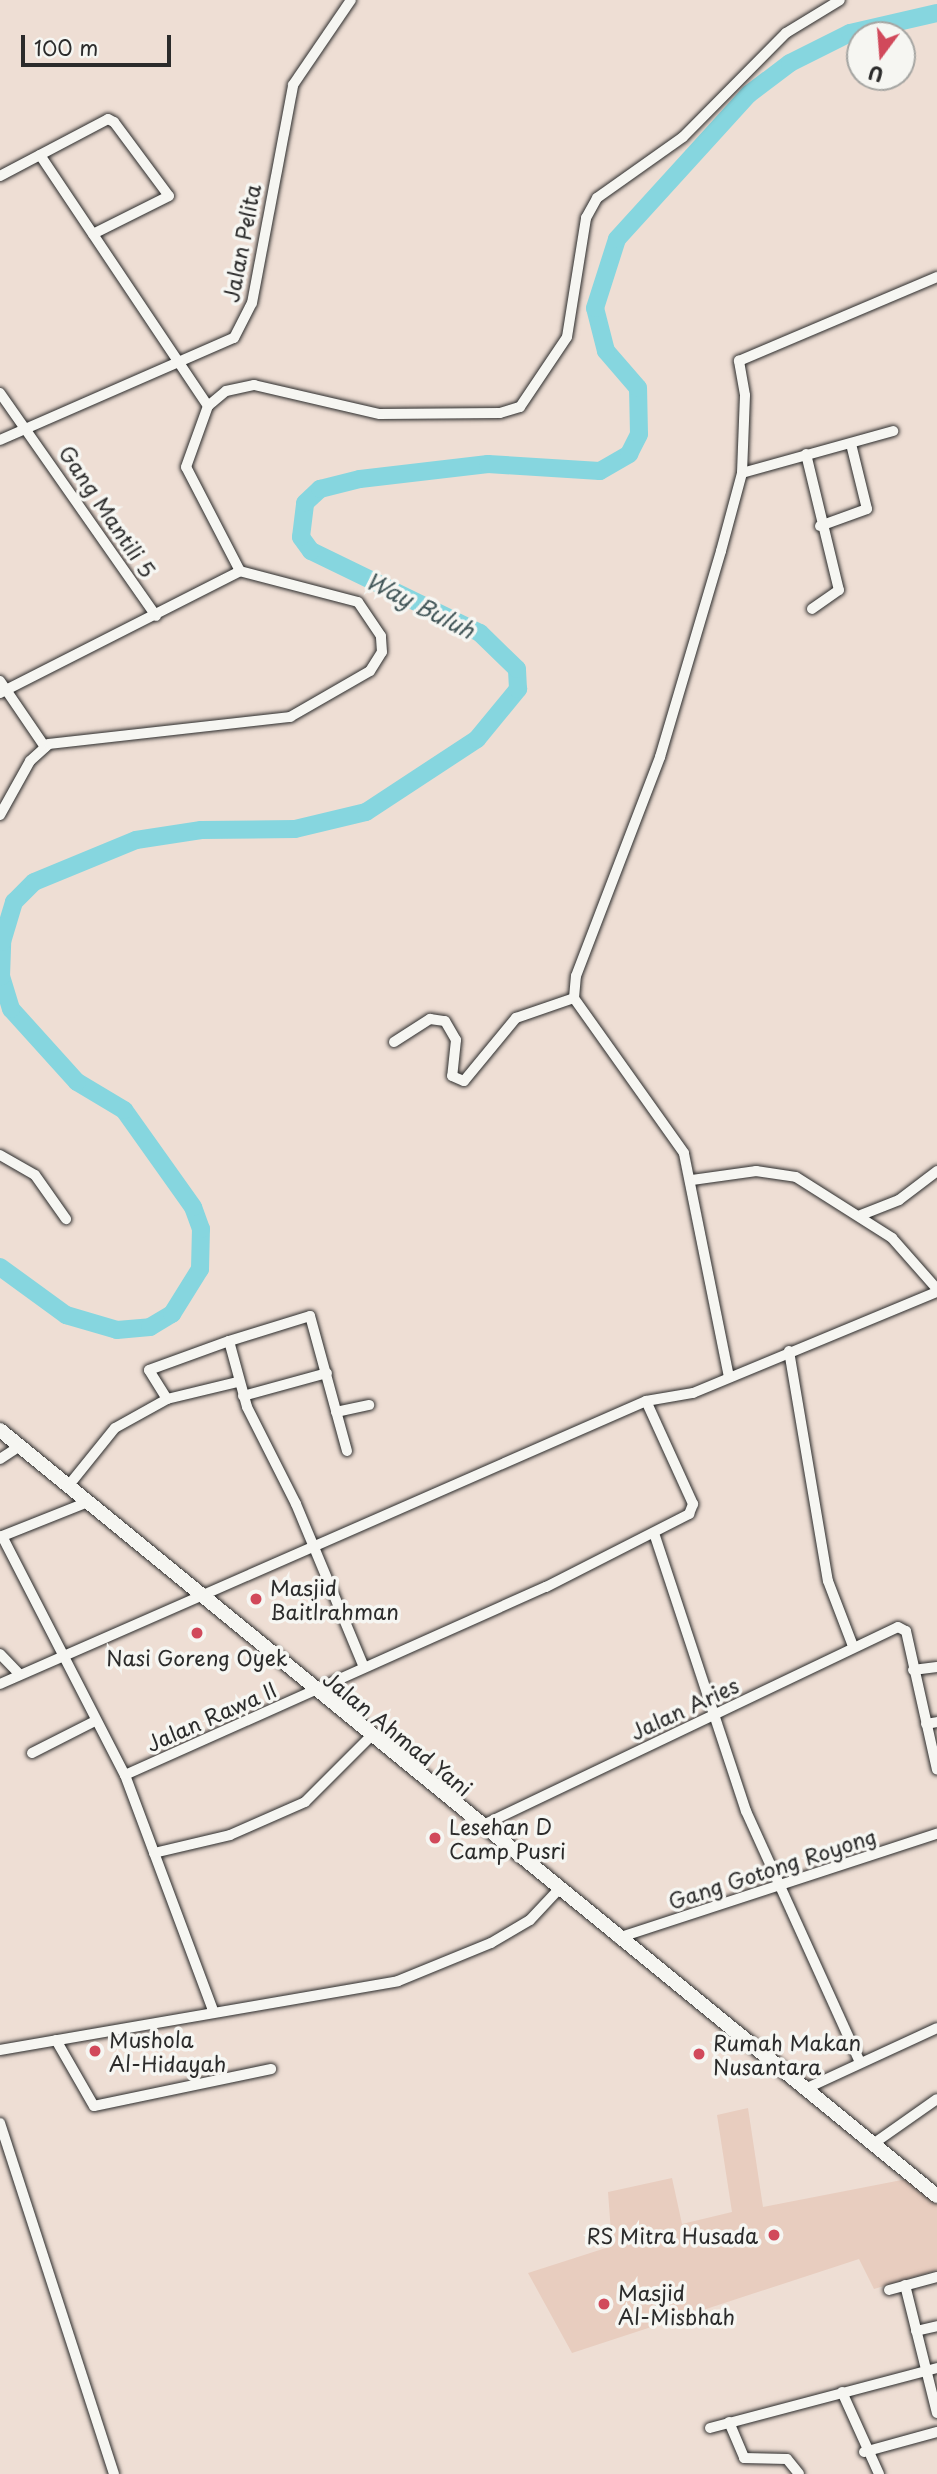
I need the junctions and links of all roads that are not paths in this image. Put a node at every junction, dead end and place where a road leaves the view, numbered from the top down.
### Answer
1 (351, 0) edge
2 (840, 0) edge
3 (40, 155) junction
4 (0, 176) edge
5 (93, 234) junction
6 (937, 276) edge
7 (179, 358) junction
8 (0, 393) edge
9 (208, 406) junction
10 (28, 426) junction
11 (892, 430) dead end
12 (0, 440) edge
13 (851, 444) junction
14 (806, 454) junction
15 (741, 473) junction
16 (820, 526) junction
17 (240, 571) junction
18 (812, 609) dead end
19 (156, 616) junction
20 (2, 688) edge
21 (45, 747) junction
22 (0, 815) edge
23 (574, 998) junction
24 (394, 1042) dead end
25 (0, 1155) edge
26 (937, 1171) edge
27 (692, 1180) junction
28 (861, 1215) junction
29 (65, 1219) dead end
30 (937, 1290) edge
31 (229, 1341) junction
32 (789, 1352) junction
33 (327, 1373) junction
34 (729, 1377) junction
35 (238, 1382) junction
36 (243, 1396) junction
37 (167, 1399) junction
38 (646, 1401) junction
39 (369, 1405) dead end
40 (335, 1412) junction
41 (0, 1430) edge
42 (20, 1446) junction
43 (347, 1451) dead end
44 (0, 1459) edge
45 (69, 1485) junction
46 (88, 1502) junction
47 (654, 1533) junction
48 (1, 1537) edge
49 (313, 1550) junction
50 (204, 1599) junction
51 (852, 1646) junction
52 (0, 1654) edge
53 (60, 1656) junction
54 (364, 1667) junction
55 (937, 1667) edge
56 (913, 1670) junction
57 (19, 1674) junction
58 (0, 1684) edge
59 (312, 1690) junction
60 (714, 1717) junction
61 (95, 1721) junction
62 (931, 1723) edge
63 (370, 1736) junction
64 (32, 1753) dead end
65 (937, 1770) edge
66 (125, 1774) junction
67 (481, 1826) junction
68 (937, 1835) edge
69 (154, 1853) junction
70 (778, 1887) junction
71 (559, 1889) junction
72 (618, 1938) junction
73 (213, 2010) junction
74 (937, 2028) edge
75 (56, 2040) junction
76 (0, 2050) edge
77 (859, 2060) junction
78 (271, 2069) dead end
79 (805, 2089) junction
80 (937, 2099) edge
81 (0, 2123) edge
82 (873, 2144) junction
83 (937, 2196) edge
84 (937, 2277) edge
85 (905, 2286) junction
86 (889, 2290) dead end
87 (937, 2326) edge
88 (916, 2331) junction
89 (937, 2368) edge
90 (923, 2370) junction
91 (842, 2392) junction
92 (937, 2413) edge
93 (729, 2422) junction
94 (710, 2428) dead end
95 (937, 2432) edge
96 (864, 2452) junction
97 (114, 2474) edge
98 (799, 2474) edge
99 (879, 2474) edge

1 - 7 street, Jalan Pelita
2 - 9 street
3 - 4 street
3 - 5 street
3 - 5 street
5 - 7 street
6 - 15 street
7 - 9 street
7 - 10 street, Jalan Pelita
8 - 10 street, Gang Mantili 5
9 - 17 street
10 - 12 street, Jalan Pelita
10 - 19 street, Gang Mantili 5
11 - 13 street
13 - 14 street
13 - 16 street
14 - 15 street
14 - 16 street
15 - 23 street
16 - 18 street
17 - 19 street
17 - 21 street
19 - 20 street
20 - 21 street
21 - 22 street
23 - 24 street
23 - 27 street
25 - 29 street
26 - 28 street
27 - 28 street
27 - 34 street
28 - 30 street
30 - 32 street
31 - 33 street
31 - 35 street
31 - 37 street
32 - 34 street
32 - 51 street
33 - 36 street
33 - 40 street
34 - 38 street
35 - 36 street
35 - 37 street
36 - 49 street
37 - 45 street
38 - 47 street, Jalan Rawa II
38 - 49 street
39 - 40 street
40 - 43 street
41 - 42 highway, Jalan Ahmad Yani
42 - 44 street
42 - 45 highway, Jalan Ahmad Yani
45 - 46 highway, Jalan Ahmad Yani
46 - 48 street
46 - 50 highway, Jalan Ahmad Yani
47 - 54 street, Jalan Rawa II
47 - 60 street
48 - 53 street
49 - 50 street
49 - 54 street
50 - 53 street
50 - 59 highway, Jalan Ahmad Yani
51 - 56 street, Jalan Aries
51 - 60 street, Jalan Aries
52 - 57 street
53 - 57 street
53 - 61 street
54 - 59 street, Jalan Rawa II
55 - 56 street
56 - 62 street
57 - 58 street
59 - 63 highway, Jalan Ahmad Yani
59 - 66 street, Jalan Rawa II
60 - 67 street, Jalan Aries
60 - 70 street
61 - 64 street
61 - 66 street
62 - 65 street
63 - 67 highway, Jalan Ahmad Yani
63 - 69 street
66 - 69 street
67 - 71 highway, Jalan Ahmad Yani
68 - 70 street, Gang Gotong Royong
69 - 73 street
70 - 72 street, Gang Gotong Royong
70 - 77 street
71 - 72 highway, Jalan Ahmad Yani
71 - 73 street
72 - 79 highway, Jalan Ahmad Yani
73 - 75 street
74 - 77 street
75 - 76 street
75 - 78 street
77 - 79 street
79 - 82 highway, Jalan Ahmad Yani
80 - 82 street
81 - 97 street
82 - 83 highway, Jalan Ahmad Yani
84 - 85 street
85 - 86 street
85 - 88 street
87 - 88 street
88 - 90 street
89 - 90 street
90 - 91 street
90 - 92 street
91 - 93 street
91 - 96 street
93 - 94 street
93 - 98 street
95 - 96 street
96 - 99 street

